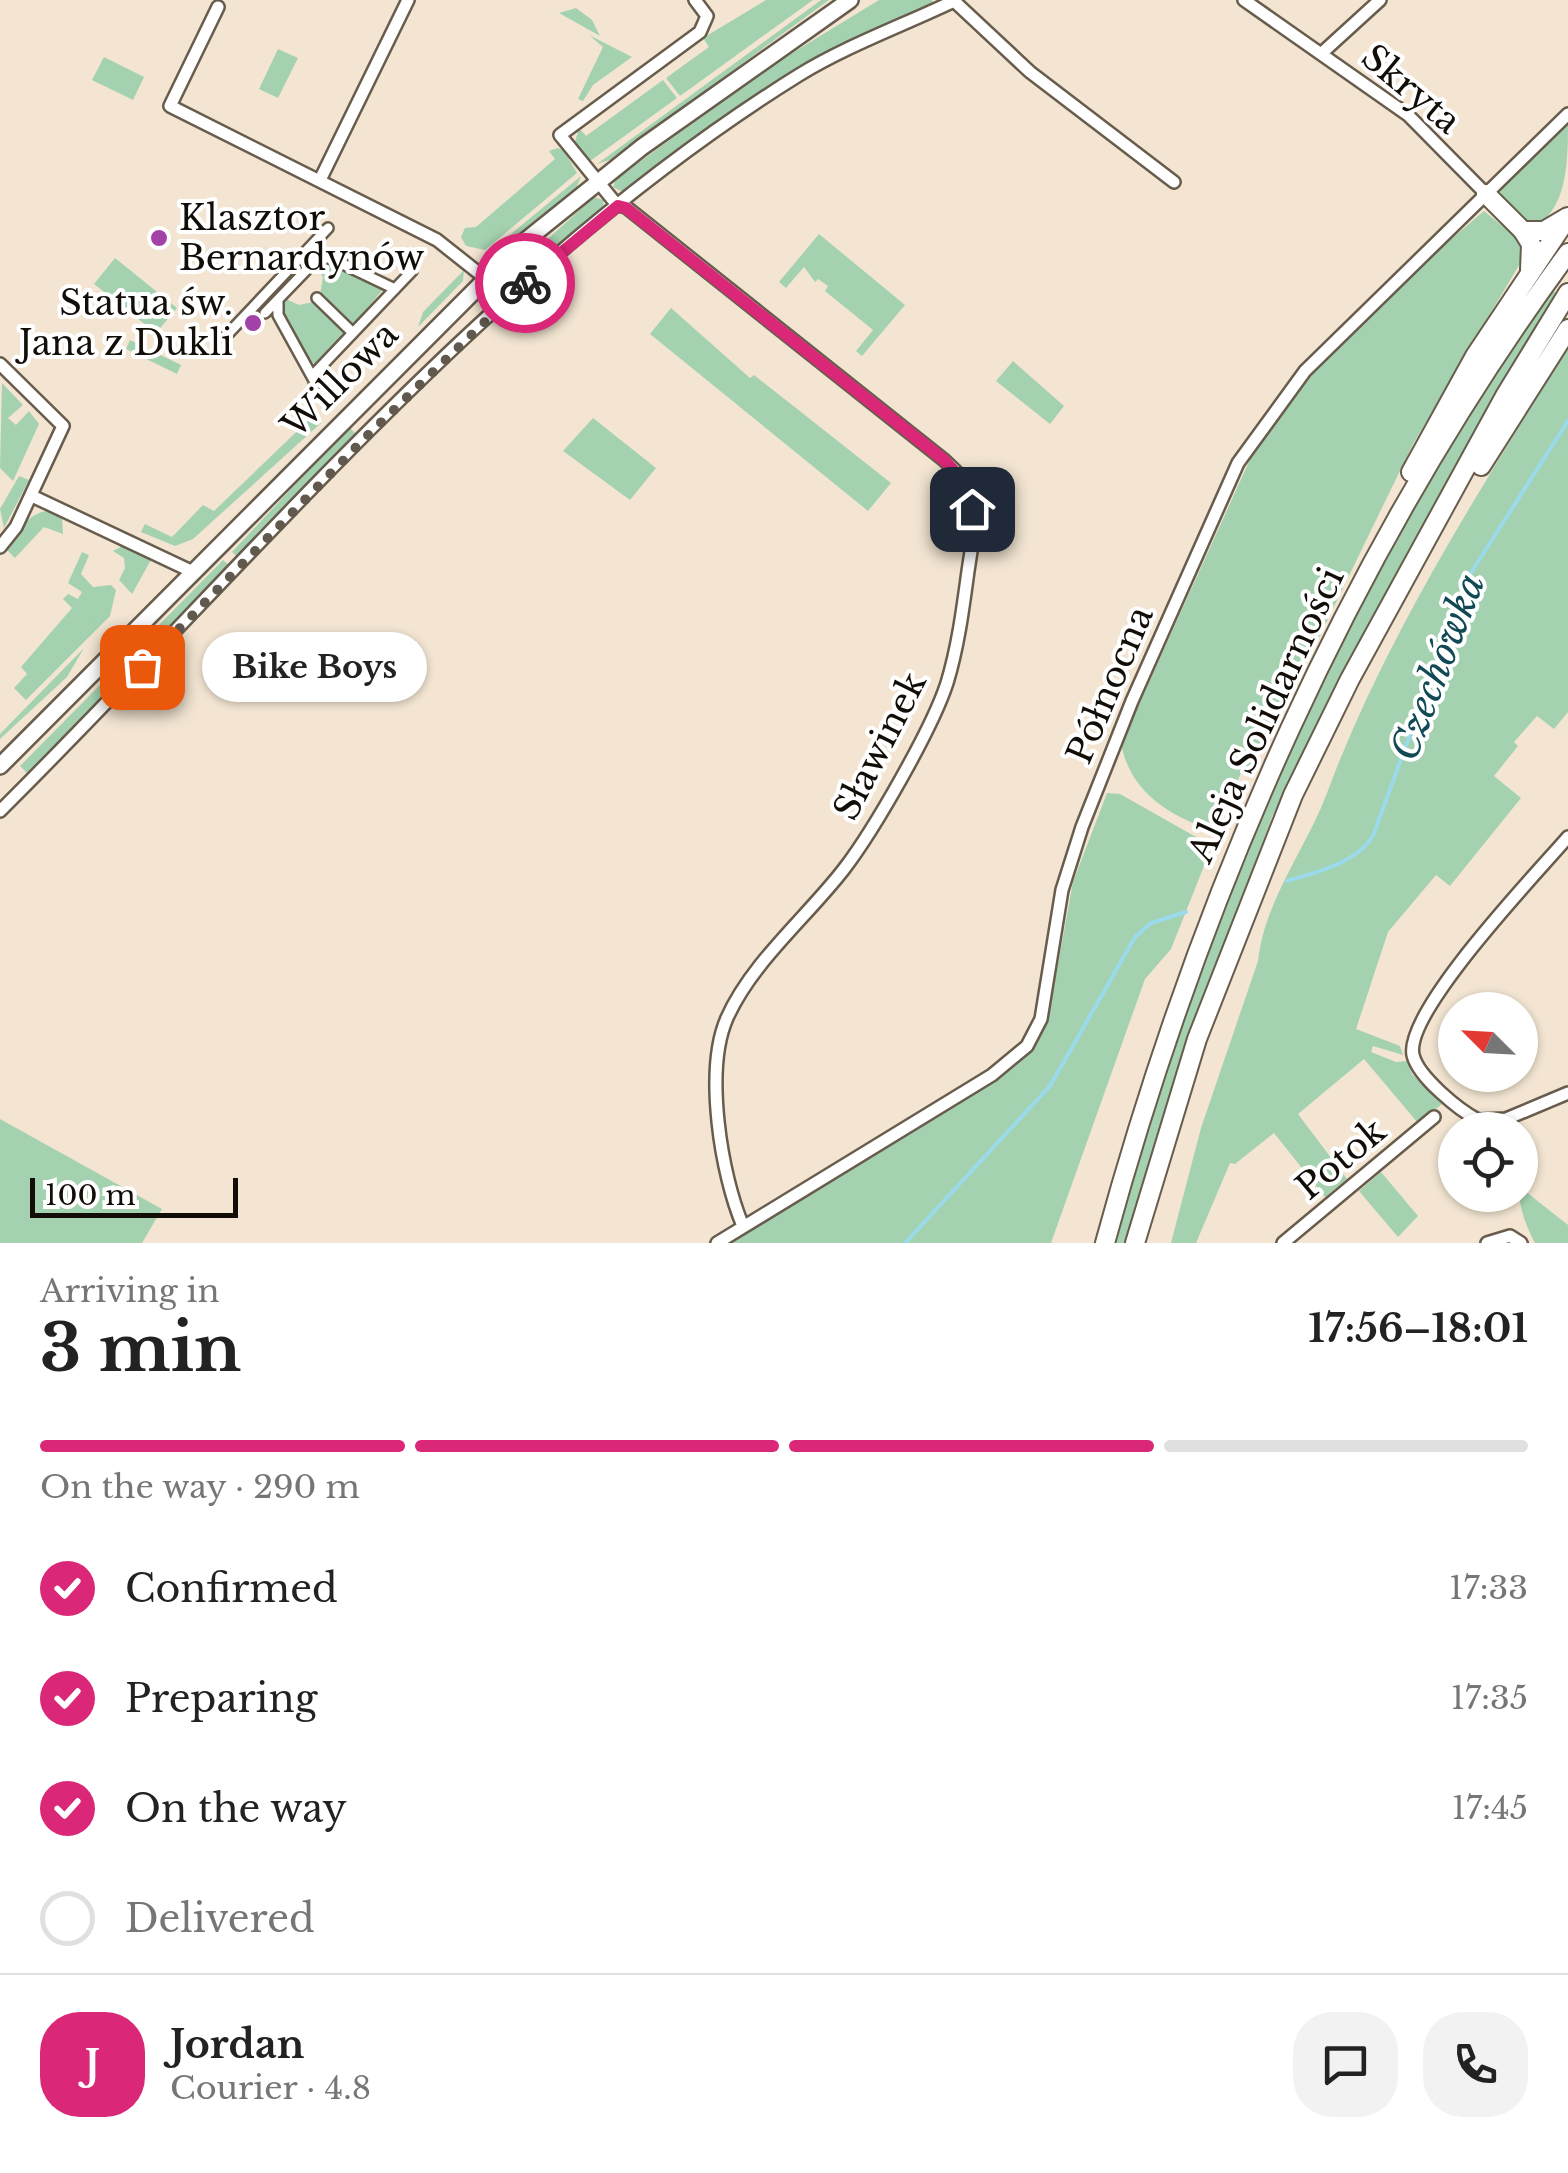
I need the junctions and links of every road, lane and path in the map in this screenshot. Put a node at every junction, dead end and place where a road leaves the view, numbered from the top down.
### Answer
1 (408, 0) edge
2 (695, 0) edge
3 (850, 0) edge
4 (955, 0) edge
5 (1244, 0) edge
6 (1380, 0) edge
7 (218, 7) dead end
8 (1323, 52) junction
9 (1568, 114) edge
10 (320, 180) junction
11 (598, 182) junction
12 (1174, 182) dead end
13 (1486, 194) junction
14 (618, 206) junction
15 (1568, 217) edge
16 (328, 228) dead end
17 (1523, 231) junction
18 (1568, 254) edge
19 (1530, 271) junction
20 (412, 272) dead end
21 (485, 278) junction
22 (395, 289) junction
23 (1568, 293) edge
24 (279, 298) junction
25 (318, 298) dead end
26 (256, 304) junction
27 (265, 313) junction
28 (1568, 329) edge
29 (353, 334) junction
30 (289, 336) junction
31 (225, 337) dead end
32 (0, 364) edge
33 (312, 376) junction
34 (312, 392) dead end
35 (32, 496) junction
36 (1382, 547) junction
37 (0, 548) edge
38 (1418, 556) junction
39 (192, 572) junction
40 (0, 766) edge
41 (0, 811) edge
42 (1568, 836) edge
43 (1568, 1093) edge
44 (1434, 1117) dead end
45 (1119, 1190) junction
46 (743, 1226) junction
47 (717, 1243) edge
48 (1093, 1243) edge
49 (1105, 1243) edge
50 (1135, 1243) edge
51 (1283, 1243) edge
52 (1487, 1243) edge
53 (1521, 1243) edge

1 - 10 street
2 - 11 street, Sławinek
3 - 11 street, Willowa
4 - 12 street
4 - 14 street
5 - 8 street, Skryta
6 - 8 street
7 - 10 street
8 - 13 street, Skryta
9 - 13 street, Północna
10 - 21 street
11 - 14 street, Sławinek
11 - 21 street, Willowa
13 - 17 main road
13 - 46 street, Północna
14 - 41 street
14 - 46 street, Sławinek
15 - 17 main road
15 - 19 main road
16 - 26 street
17 - 19 main road
18 - 36 main road, Aleja Solidarności
19 - 36 main road
20 - 22 street
21 - 39 street, Willowa
22 - 24 street
22 - 29 street
23 - 38 main road, Aleja Solidarności
24 - 27 street
24 - 30 street
25 - 29 street
26 - 27 street
26 - 31 street
27 - 30 street
28 - 38 main road
29 - 33 street
30 - 33 street
32 - 35 street
33 - 34 street
35 - 37 street
35 - 39 street
36 - 45 main road, Aleja Solidarności
38 - 50 main road, Aleja Solidarności
39 - 40 street, Willowa
42 - 43 street
44 - 51 street, Potok
45 - 48 main road
45 - 49 main road, Aleja Solidarności
46 - 47 street, Północna
52 - 53 street

